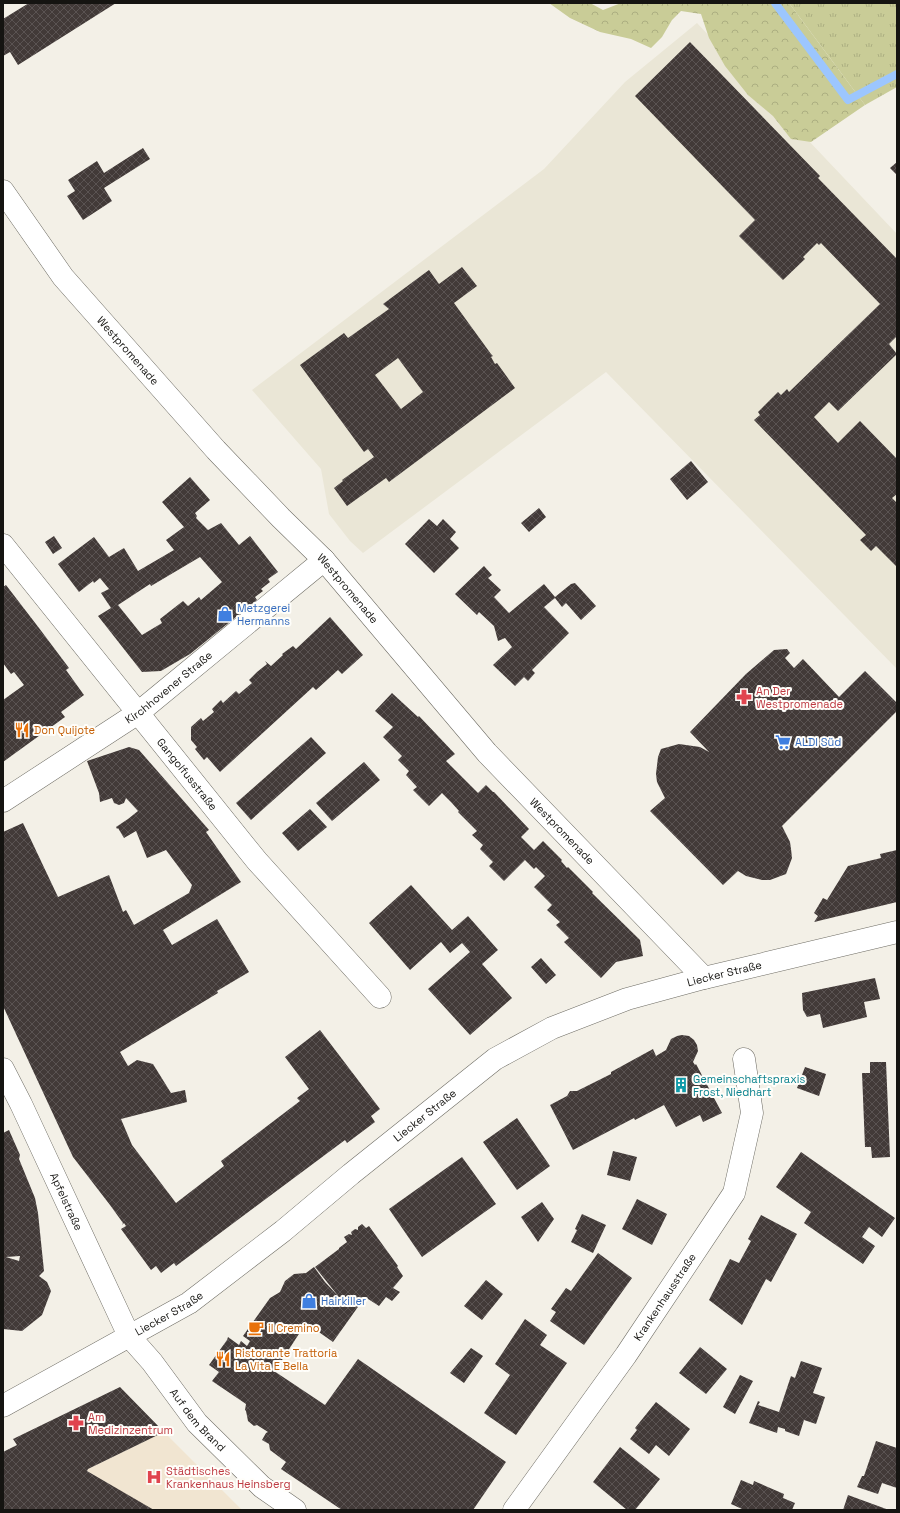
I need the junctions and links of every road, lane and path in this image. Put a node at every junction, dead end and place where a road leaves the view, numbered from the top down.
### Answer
1 (3, 191) edge
2 (3, 544) edge
3 (324, 560) junction
4 (138, 713) junction
5 (3, 801) edge
6 (897, 932) edge
7 (704, 978) junction
8 (380, 997) dead end
9 (744, 1059) dead end
10 (3, 1069) edge
11 (129, 1336) junction
12 (3, 1406) edge
13 (295, 1510) edge
14 (514, 1510) edge

1 - 3 street, Westpromenade
2 - 4 street, Gangolfusstraße
3 - 4 street, Kirchhovener Straße
3 - 7 street, Westpromenade
4 - 5 street, Kirchhovener Straße
4 - 8 street, Gangolfusstraße
6 - 7 street, Liecker Straße
7 - 11 street, Liecker Straße
9 - 14 street, Krankenhausstraße
10 - 11 street, Apfelstraße
11 - 12 street, Liecker Straße
11 - 13 street, Auf dem Brand

